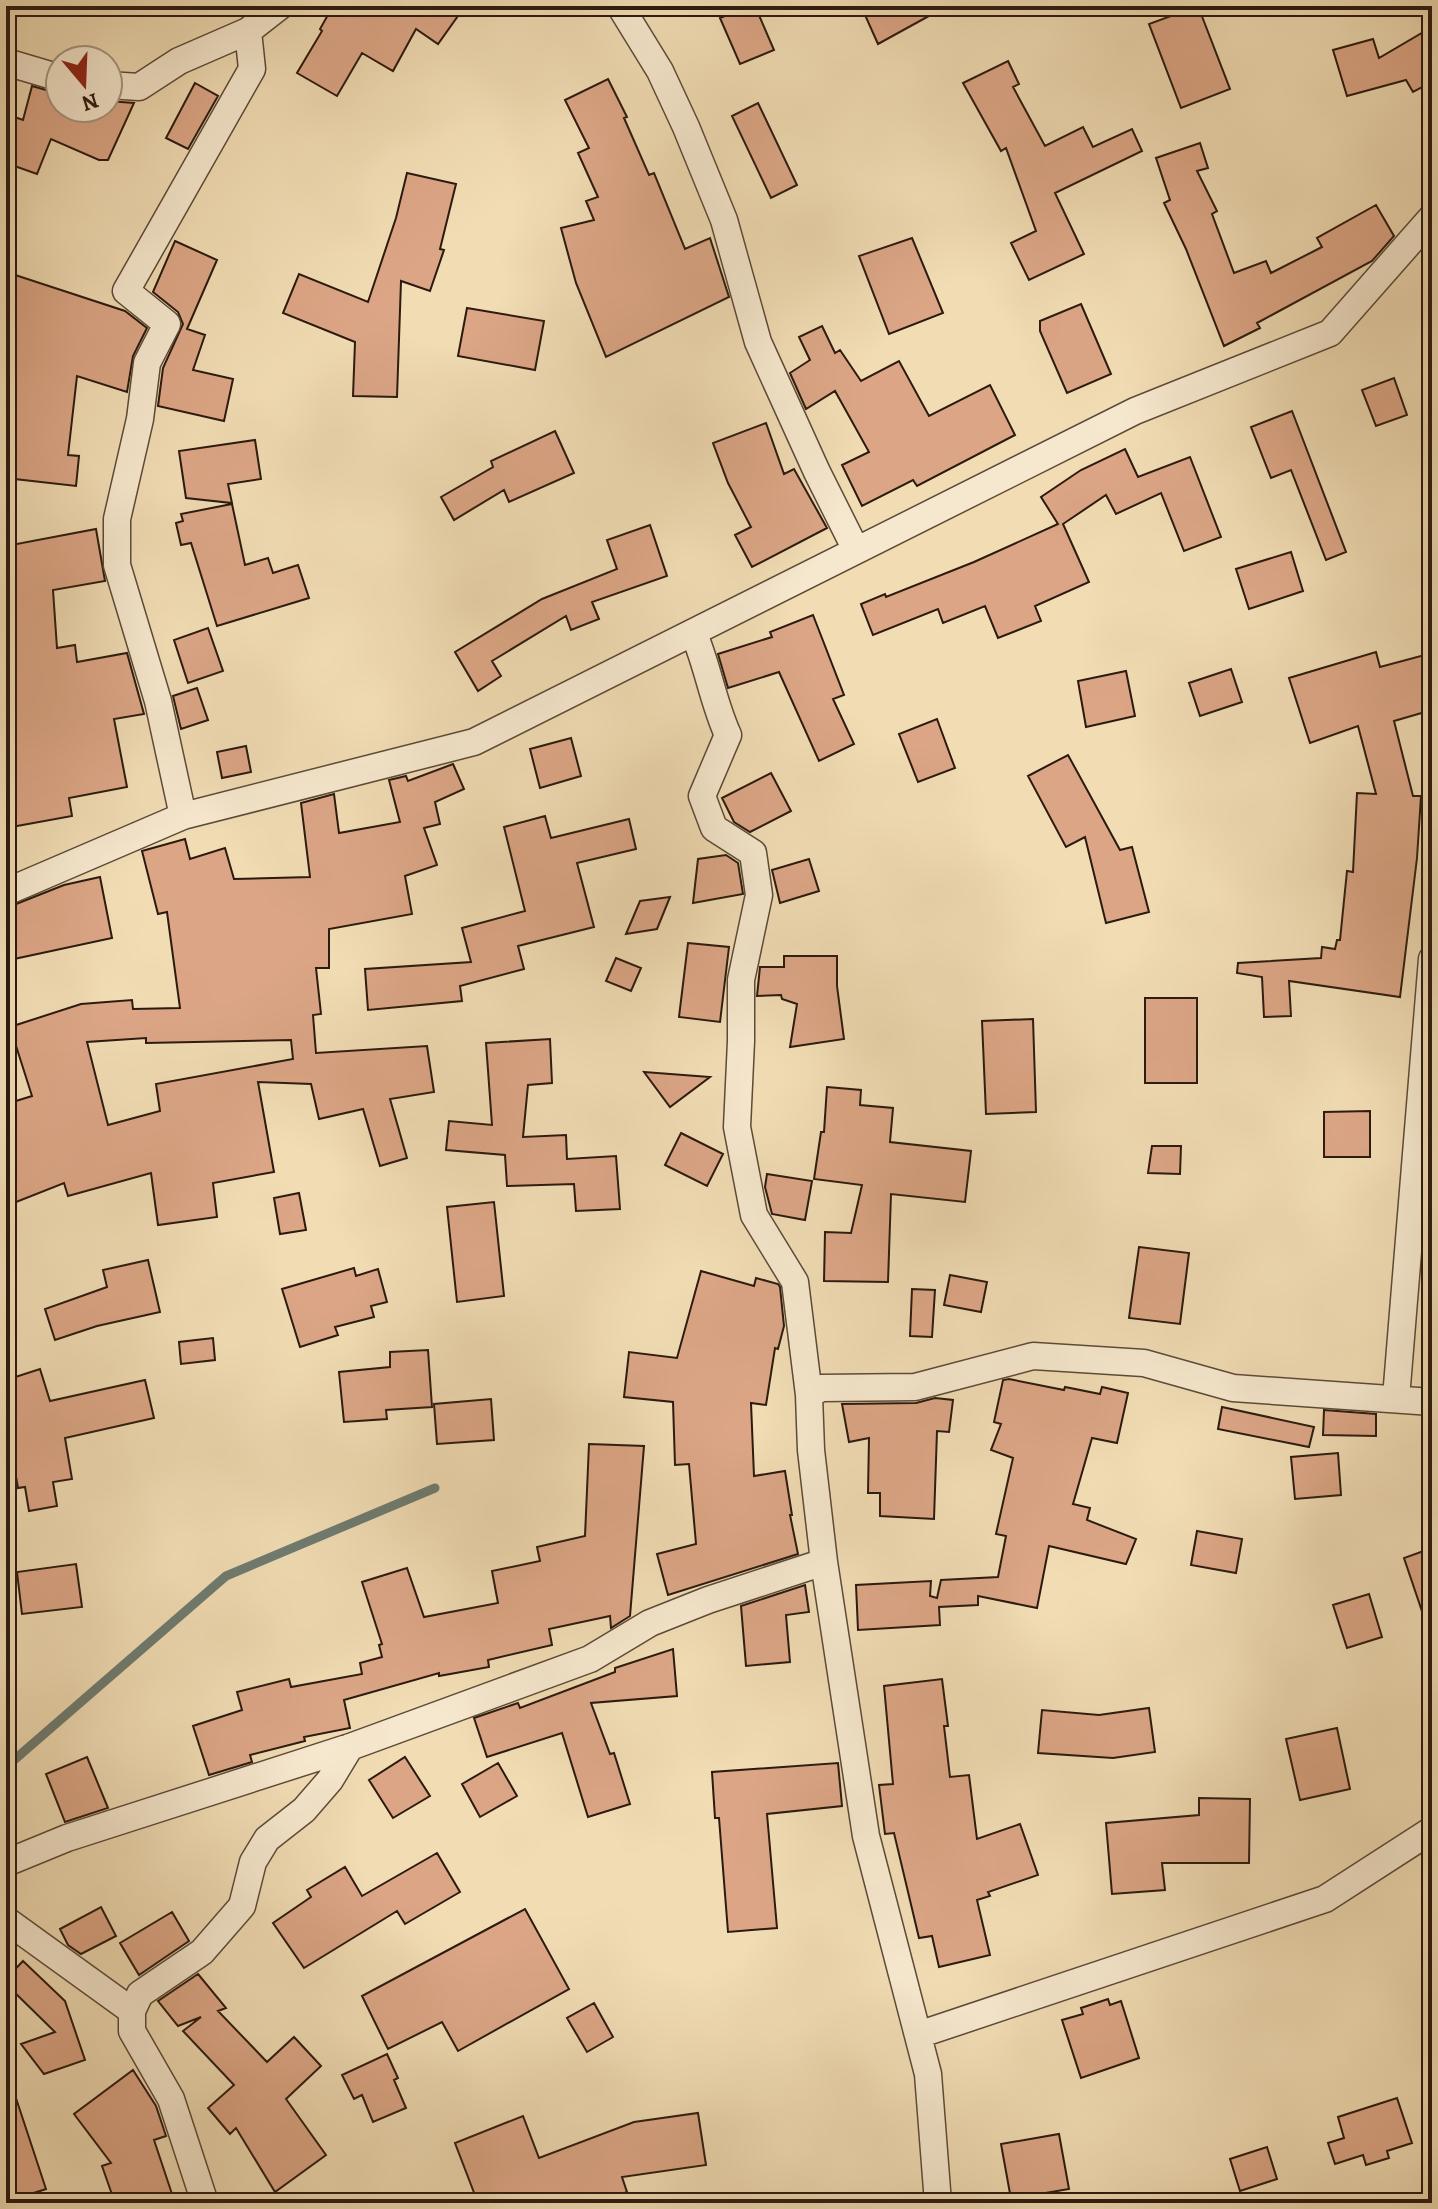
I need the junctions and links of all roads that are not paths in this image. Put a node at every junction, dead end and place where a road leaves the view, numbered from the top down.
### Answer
1 (280, 6) edge
2 (620, 6) edge
3 (248, 31) junction
4 (6, 62) edge
5 (44, 73) edge
6 (124, 86) edge
7 (1432, 217) edge
8 (856, 550) junction
9 (694, 634) junction
10 (183, 816) junction
11 (6, 892) edge
12 (1432, 959) edge
13 (809, 1395) junction
14 (1396, 1398) junction
15 (1432, 1402) edge
16 (824, 1562) junction
17 (350, 1747) junction
18 (1432, 1830) edge
19 (6, 1863) edge
20 (6, 1920) edge
21 (132, 2011) junction
22 (918, 2035) junction
23 (205, 2203) edge
24 (938, 2203) edge

1 - 3 street
2 - 8 street
3 - 6 street
3 - 10 street
4 - 5 street
7 - 8 street
8 - 9 street
9 - 10 street
9 - 13 street
10 - 11 street
12 - 14 street
13 - 14 street
13 - 16 street
14 - 15 street
16 - 17 street
16 - 22 street
17 - 19 street
17 - 21 street
18 - 22 street
20 - 21 street
21 - 23 street
22 - 24 street

